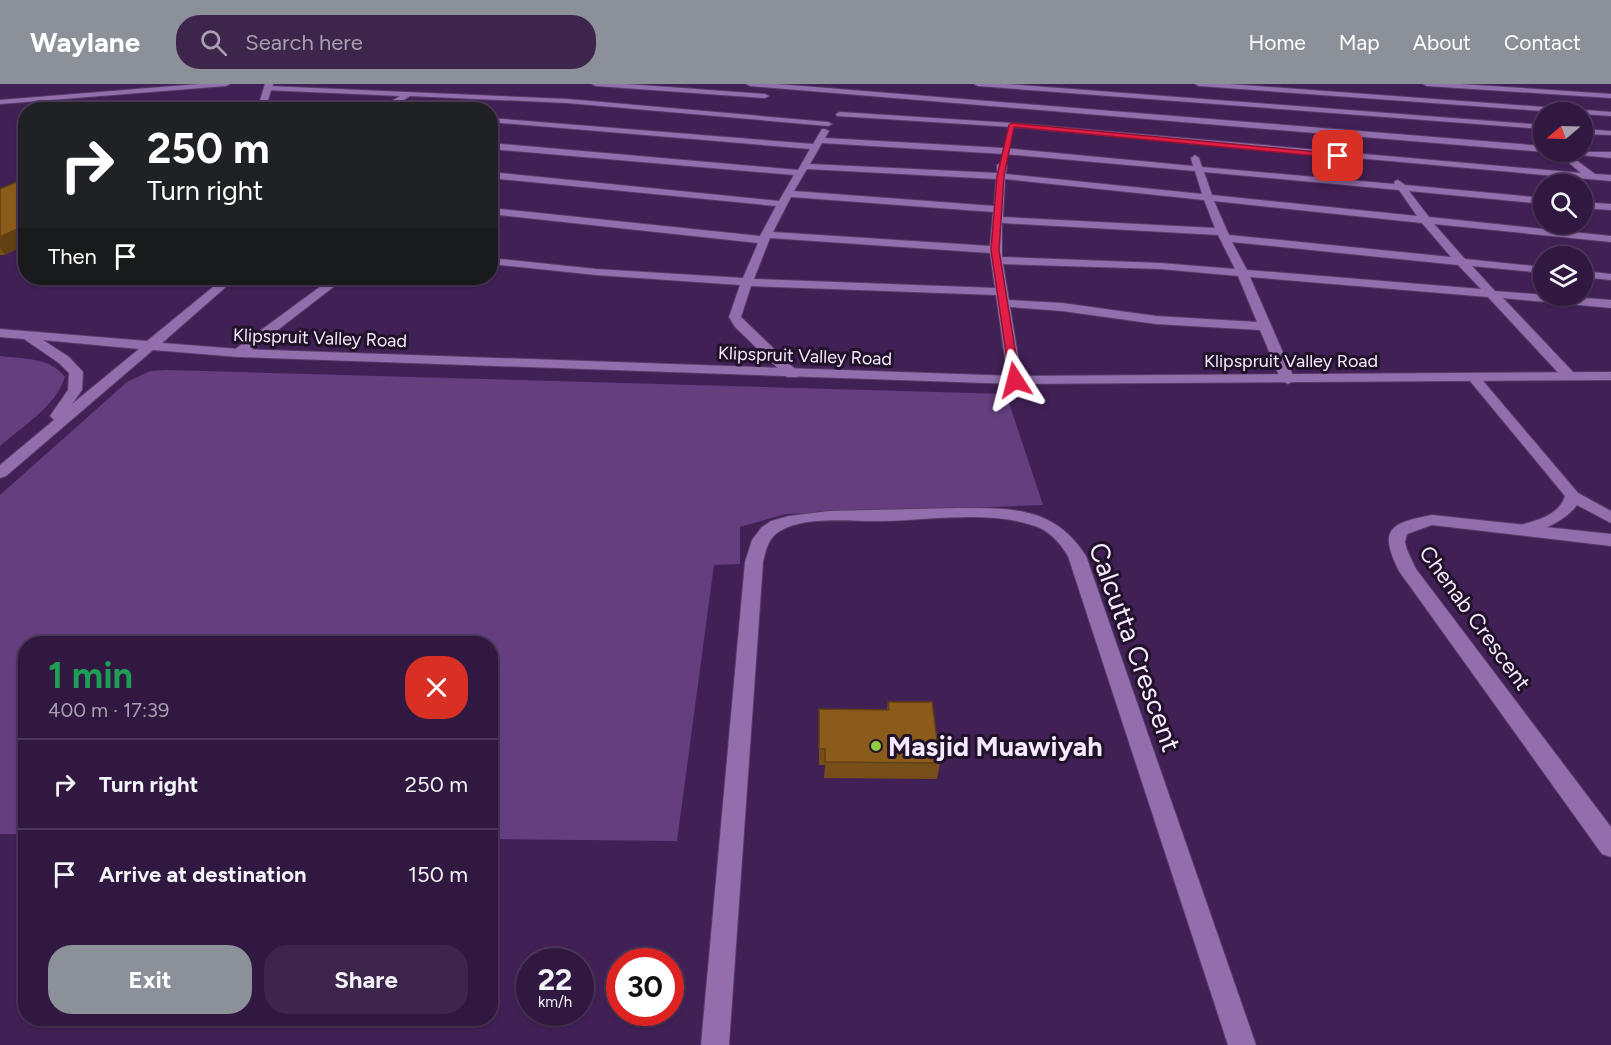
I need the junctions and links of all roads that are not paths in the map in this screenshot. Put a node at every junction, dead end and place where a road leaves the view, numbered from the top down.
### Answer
1 (226, 84) edge
2 (428, 84) edge
3 (596, 84) edge
4 (750, 84) edge
5 (978, 84) edge
6 (1163, 84) edge
7 (1199, 84) edge
8 (1427, 84) edge
9 (1010, 85) edge
10 (268, 86) edge
11 (1474, 86) edge
12 (852, 88) edge
13 (1322, 89) edge
14 (582, 90) dead end
15 (412, 93) junction
16 (1611, 96) edge
17 (776, 97) dead end
18 (1170, 99) junction
19 (567, 101) junction
20 (0, 102) edge
21 (263, 102) edge
22 (396, 102) edge
23 (1496, 105) junction
24 (1011, 106) junction
25 (556, 110) dead end
26 (1340, 112) junction
27 (840, 114) junction
28 (1611, 114) edge
29 (547, 117) dead end
30 (1175, 119) junction
31 (498, 121) edge
32 (537, 124) junction
33 (828, 124) junction
34 (1525, 126) junction
35 (1533, 126) edge
36 (1533, 131) edge
37 (1593, 131) edge
38 (1611, 133) edge
39 (522, 135) dead end
40 (1359, 135) junction
41 (1008, 138) junction
42 (1188, 142) junction
43 (819, 143) junction
44 (510, 144) junction
45 (498, 145) edge
46 (1533, 148) edge
47 (498, 154) edge
48 (1593, 154) edge
49 (1611, 155) edge
50 (1573, 162) edge
51 (1199, 168) junction
52 (803, 170) junction
53 (1391, 173) junction
54 (1589, 174) edge
55 (498, 176) edge
56 (1000, 176) junction
57 (1533, 176) edge
58 (1593, 177) joint
59 (1611, 178) edge
60 (1611, 190) edge
61 (789, 194) junction
62 (1208, 198) junction
63 (1533, 199) edge
64 (782, 204) junction
65 (1593, 206) edge
66 (1611, 207) edge
67 (498, 212) edge
68 (998, 215) junction
69 (1426, 222) junction
70 (1222, 235) junction
71 (766, 238) junction
72 (1611, 239) edge
73 (995, 255) junction
74 (498, 262) edge
75 (1462, 262) junction
76 (1533, 269) edge
77 (1242, 272) junction
78 (1593, 275) edge
79 (1611, 277) edge
80 (747, 282) junction
81 (223, 285) edge
82 (330, 285) edge
83 (1491, 295) junction
84 (1002, 297) junction
85 (1611, 304) edge
86 (1265, 326) junction
87 (0, 333) edge
88 (26, 336) junction
89 (152, 345) junction
90 (239, 353) junction
91 (792, 374) junction
92 (1569, 376) junction
93 (1611, 376) edge
94 (1474, 378) junction
95 (1015, 380) junction
96 (1288, 380) junction
97 (44, 435) junction
98 (0, 473) edge
99 (1573, 496) junction
100 (1611, 518) edge
101 (1524, 529) junction
102 (1611, 540) edge
103 (1611, 846) edge
104 (715, 1045) edge
105 (1242, 1045) edge

1 - 20 street
2 - 15 street
3 - 17 street
4 - 12 street
5 - 9 street
6 - 18 street
7 - 13 street
8 - 11 street
9 - 18 street
9 - 24 street
10 - 15 street
10 - 21 street
11 - 16 street
11 - 23 street
12 - 24 street
12 - 27 street
13 - 23 street
13 - 26 street
14 - 19 street
15 - 19 street
15 - 22 street
18 - 26 street
18 - 30 street
19 - 25 street
19 - 33 street
23 - 28 street
23 - 34 street
24 - 30 street
24 - 41 street
26 - 34 street
26 - 40 street
27 - 33 street
27 - 41 street
29 - 32 street
30 - 40 street
30 - 42 street
31 - 32 street
32 - 39 street
32 - 43 street
33 - 43 street
34 - 35 street
34 - 36 street
37 - 38 street
40 - 46 street
40 - 53 street
41 - 42 street
41 - 43 street
41 - 51 street
41 - 56 street
42 - 51 street
42 - 53 street
43 - 52 street
44 - 45 street
44 - 47 street
44 - 52 street
48 - 49 street
50 - 54 street
51 - 53 street
51 - 62 street
52 - 56 street
52 - 61 street
53 - 57 street
53 - 63 street
53 - 69 street
55 - 64 street
56 - 62 street
56 - 68 street
58 - 59 street
58 - 60 street
61 - 64 street
61 - 68 street
62 - 69 street
62 - 70 street
64 - 71 street
65 - 66 street
67 - 71 street
68 - 70 street
68 - 73 street
69 - 72 street
69 - 75 street
70 - 75 street
70 - 77 street
71 - 73 street
71 - 80 street
73 - 77 street
73 - 84 street
74 - 80 street
75 - 76 street
75 - 83 street
77 - 83 street
77 - 86 street
78 - 79 street
80 - 84 street
80 - 91 street
81 - 89 street
82 - 90 street
83 - 85 street
83 - 92 street
84 - 86 street
84 - 95 street
86 - 96 street
87 - 88 street, Klipspruit Valley Road
88 - 89 street, Klipspruit Valley Road
88 - 97 street
89 - 90 street, Klipspruit Valley Road
89 - 97 street
90 - 91 street, Klipspruit Valley Road
91 - 95 street, Klipspruit Valley Road
92 - 93 street, Klipspruit Valley Road
92 - 94 street, Klipspruit Valley Road
94 - 96 street, Klipspruit Valley Road
94 - 99 lane
95 - 96 street, Klipspruit Valley Road
97 - 98 street
99 - 100 lane
99 - 101 lane
101 - 102 street, Chenab Crescent
101 - 103 street, Chenab Crescent
104 - 105 street, Calcutta Crescent

